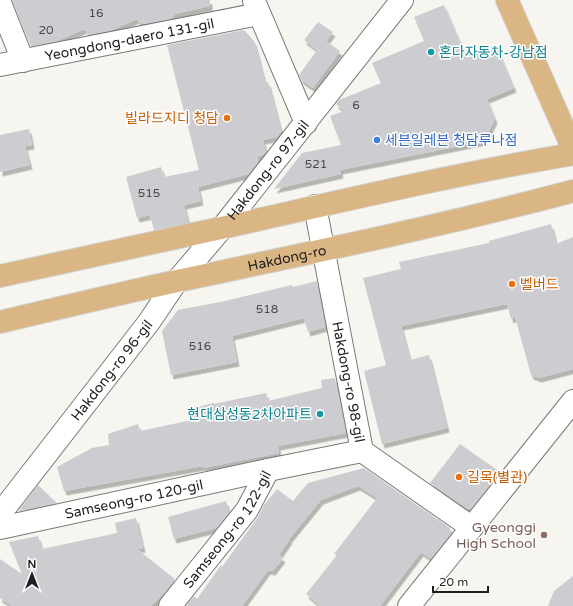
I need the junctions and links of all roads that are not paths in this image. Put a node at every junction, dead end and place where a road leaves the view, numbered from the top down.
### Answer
1 (402, 0) edge
2 (507, 0) edge
3 (0, 3) edge
4 (256, 7) edge
5 (23, 61) junction
6 (0, 65) edge
7 (306, 123) junction
8 (573, 149) edge
9 (573, 154) edge
10 (573, 191) edge
11 (315, 206) junction
12 (222, 228) junction
13 (323, 251) junction
14 (0, 276) edge
15 (176, 282) junction
16 (0, 322) edge
17 (573, 401) edge
18 (362, 452) junction
19 (268, 470) junction
20 (0, 514) edge
21 (471, 527) junction
22 (0, 528) edge
23 (170, 606) edge
24 (409, 606) edge

1 - 7 street
2 - 8 main road
3 - 5 street
4 - 5 street, Yeongdong-daero 131-gil
4 - 7 street, Hakdong-ro 97-gil
5 - 6 street, Yeongdong-daero 131-gil
7 - 12 street, Hakdong-ro 97-gil
9 - 11 main road
10 - 13 main road, Hakdong-ro
11 - 12 main road
11 - 13 street, Hakdong-ro 98-gil
12 - 14 main road
12 - 15 street, Hakdong-ro 96-gil
13 - 15 main road, Hakdong-ro
13 - 18 street, Hakdong-ro 98-gil
15 - 16 main road, Hakdong-ro
15 - 20 street, Hakdong-ro 96-gil
17 - 21 street
18 - 19 street, Samseong-ro 122-gil
18 - 21 street, Hakdong-ro 98-gil
19 - 22 street, Samseong-ro 120-gil
19 - 23 street, Samseong-ro 122-gil
21 - 24 street

